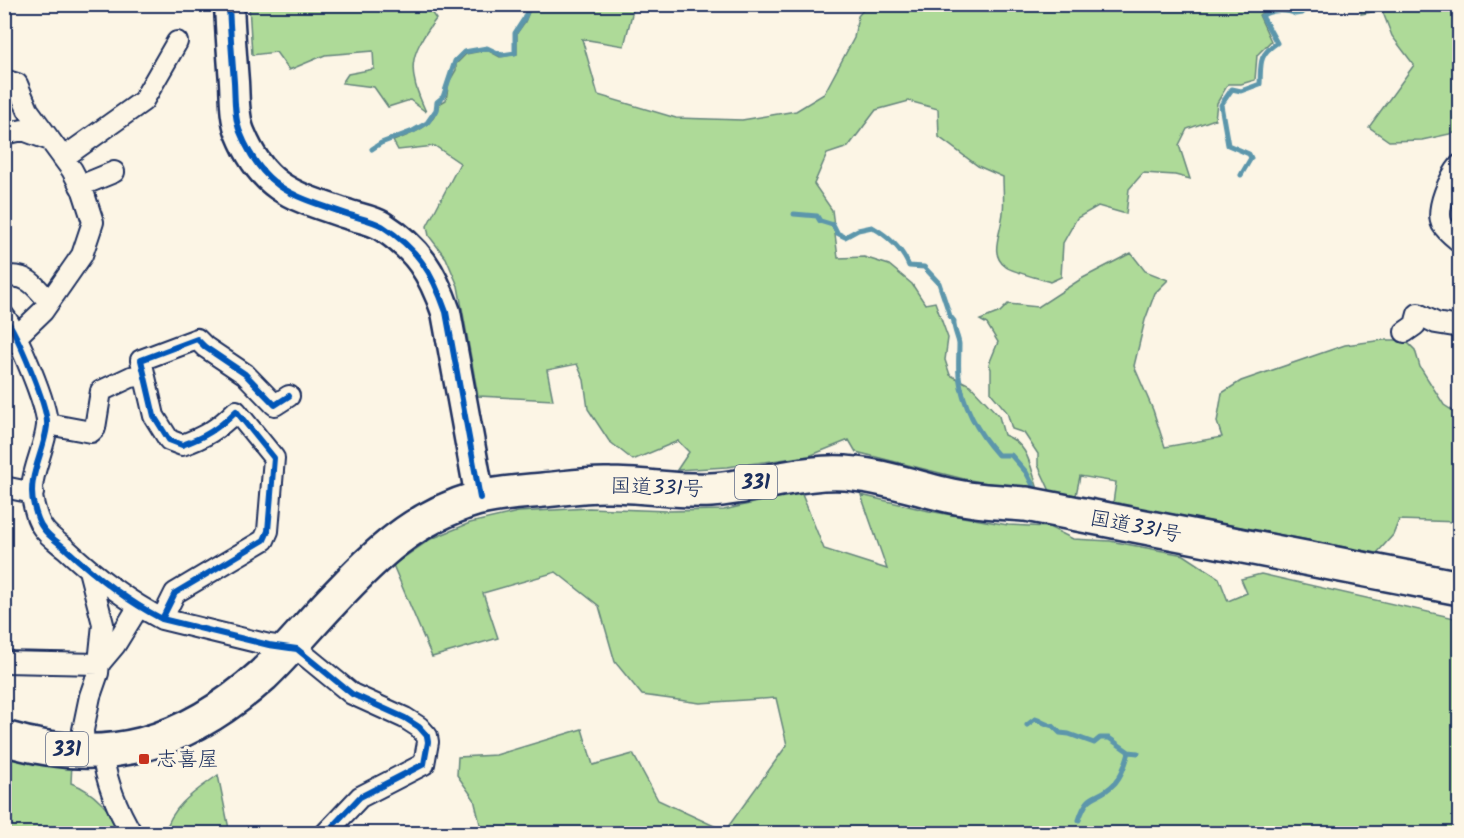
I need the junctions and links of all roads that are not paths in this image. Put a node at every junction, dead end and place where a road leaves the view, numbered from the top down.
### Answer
1 (228, 4) edge
2 (177, 42) dead end
3 (143, 73) dead end
4 (4, 80) edge
5 (136, 106) junction
6 (4, 134) edge
7 (50, 140) junction
8 (63, 158) junction
9 (1460, 165) edge
10 (114, 172) dead end
11 (80, 186) junction
12 (1460, 242) edge
13 (4, 278) edge
14 (49, 302) junction
15 (8, 323) edge
16 (1460, 327) edge
17 (1405, 332) dead end
18 (144, 375) junction
19 (289, 396) dead end
20 (48, 424) junction
21 (4, 487) edge
22 (33, 493) junction
23 (480, 498) junction
24 (89, 570) junction
25 (1460, 588) edge
26 (139, 606) junction
27 (162, 619) junction
28 (288, 647) junction
29 (4, 662) edge
30 (99, 664) junction
31 (4, 738) edge
32 (93, 752) junction
33 (132, 834) edge
34 (325, 834) edge

1 - 23 street
2 - 5 street
3 - 5 street
4 - 7 street
5 - 8 street
6 - 7 street
7 - 8 street
8 - 11 street
9 - 12 street
10 - 11 street
11 - 14 street
13 - 14 street
14 - 15 street
15 - 20 street
16 - 17 street
18 - 19 street
18 - 20 street
18 - 27 street
20 - 22 street
21 - 22 street
22 - 24 street
23 - 25 highway, 国道331号 / 331
23 - 28 highway, 国道331号 / 331
24 - 26 street
24 - 30 street
26 - 27 street
26 - 30 street
27 - 28 street
28 - 32 highway, 国道331号 / 331
28 - 34 street
29 - 30 street
30 - 32 street
31 - 32 highway, 国道331号 / 331
32 - 33 street

